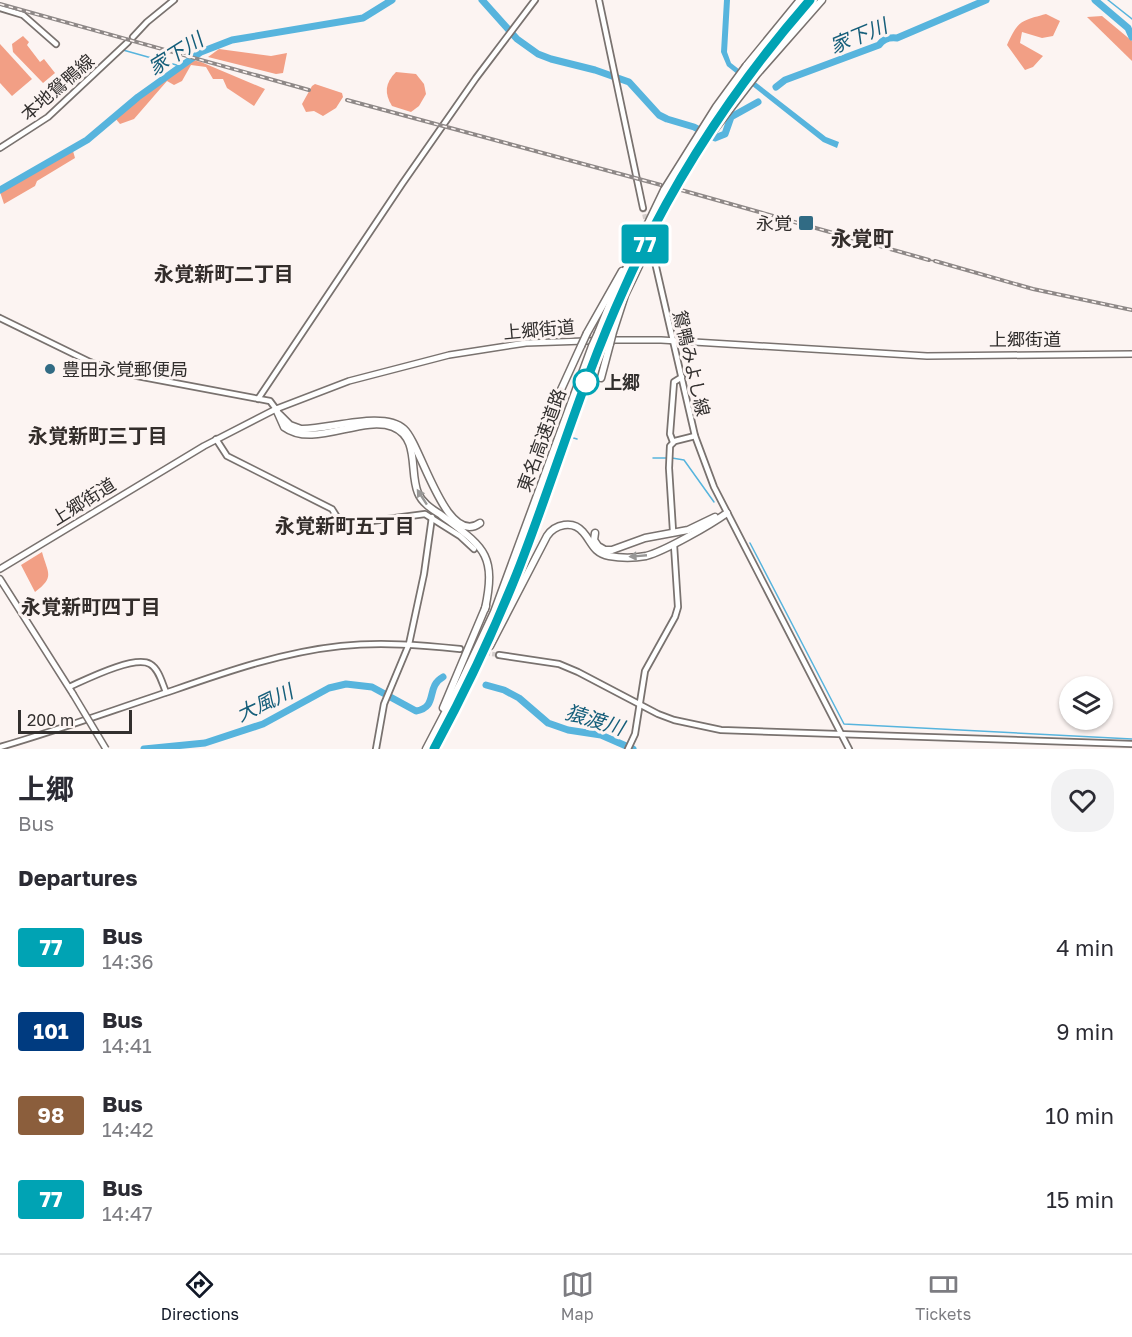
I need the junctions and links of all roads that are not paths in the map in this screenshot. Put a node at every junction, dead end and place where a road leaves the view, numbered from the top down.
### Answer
1 (174, 0) edge
2 (534, 0) edge
3 (599, 0) edge
4 (798, 0) edge
5 (810, 0) edge
6 (822, 0) edge
7 (0, 8) edge
8 (133, 37) dead end
9 (128, 42) dead end
10 (56, 44) dead end
11 (751, 70) junction
12 (0, 148) edge
13 (643, 208) tunnel mouth
14 (661, 213) junction
15 (654, 258) tunnel mouth
16 (627, 266) junction
17 (0, 318) edge
18 (674, 341) junction
19 (1132, 354) edge
20 (682, 377) junction
21 (602, 378) dead end
22 (258, 399) junction
23 (554, 405) dead end
24 (276, 410) junction
25 (695, 436) junction
26 (216, 439) junction
27 (673, 442) junction
28 (727, 513) junction
29 (432, 517) junction
30 (480, 523) dead end
31 (674, 531) dead end
32 (593, 533) dead end
33 (674, 545) dead end
34 (474, 549) dead end
35 (0, 569) edge
36 (495, 578) dead end
37 (0, 579) edge
38 (485, 609) junction
39 (409, 644) junction
40 (460, 649) tunnel mouth
41 (498, 654) tunnel mouth
42 (69, 687) junction
43 (166, 692) junction
44 (641, 706) junction
45 (450, 720) junction
46 (842, 735) junction
47 (1132, 744) edge
48 (630, 746) edge
49 (0, 747) edge
50 (106, 749) edge
51 (375, 749) edge
52 (425, 749) edge
53 (434, 749) edge
54 (849, 749) edge

1 - 8 street
2 - 22 street
3 - 13 street
4 - 11 highway, 東名高速道路
5 - 11 highway, 東名高速道路
6 - 11 highway
7 - 10 street
9 - 12 street, 本地鴛鴨線
11 - 14 highway, 東名高速道路, bridge
11 - 16 highway, 東名高速道路, bridge
14 - 21 highway, bridge
14 - 45 highway, 東名高速道路, bridge
15 - 18 street, 鴛鴨みよし線
16 - 23 highway, bridge
16 - 52 highway, 東名高速道路, bridge
17 - 22 street
18 - 19 main road, 上郷街道
18 - 20 street, 鴛鴨みよし線
18 - 24 main road, 上郷街道
20 - 25 street, 鴛鴨みよし線
20 - 27 street
22 - 24 street
24 - 26 main road, 上郷街道
24 - 30 highway
38 -> 24 highway
25 - 27 street, 鴛鴨みよし線
25 - 28 street
26 - 29 street
26 - 35 main road, 上郷街道
27 - 31 street
28 - 32 highway
28 -> 45 highway
28 - 46 street
29 - 34 street
29 - 39 street
33 - 44 street
36 - 38 highway
37 - 42 main road
38 - 52 highway
39 - 40 street
39 - 43 street
39 - 51 street
41 - 44 street
42 - 43 street
42 - 50 main road, bridge
43 - 49 street
44 - 46 street
44 - 48 street
45 - 53 highway, 東名高速道路
46 - 47 street
46 - 54 street

